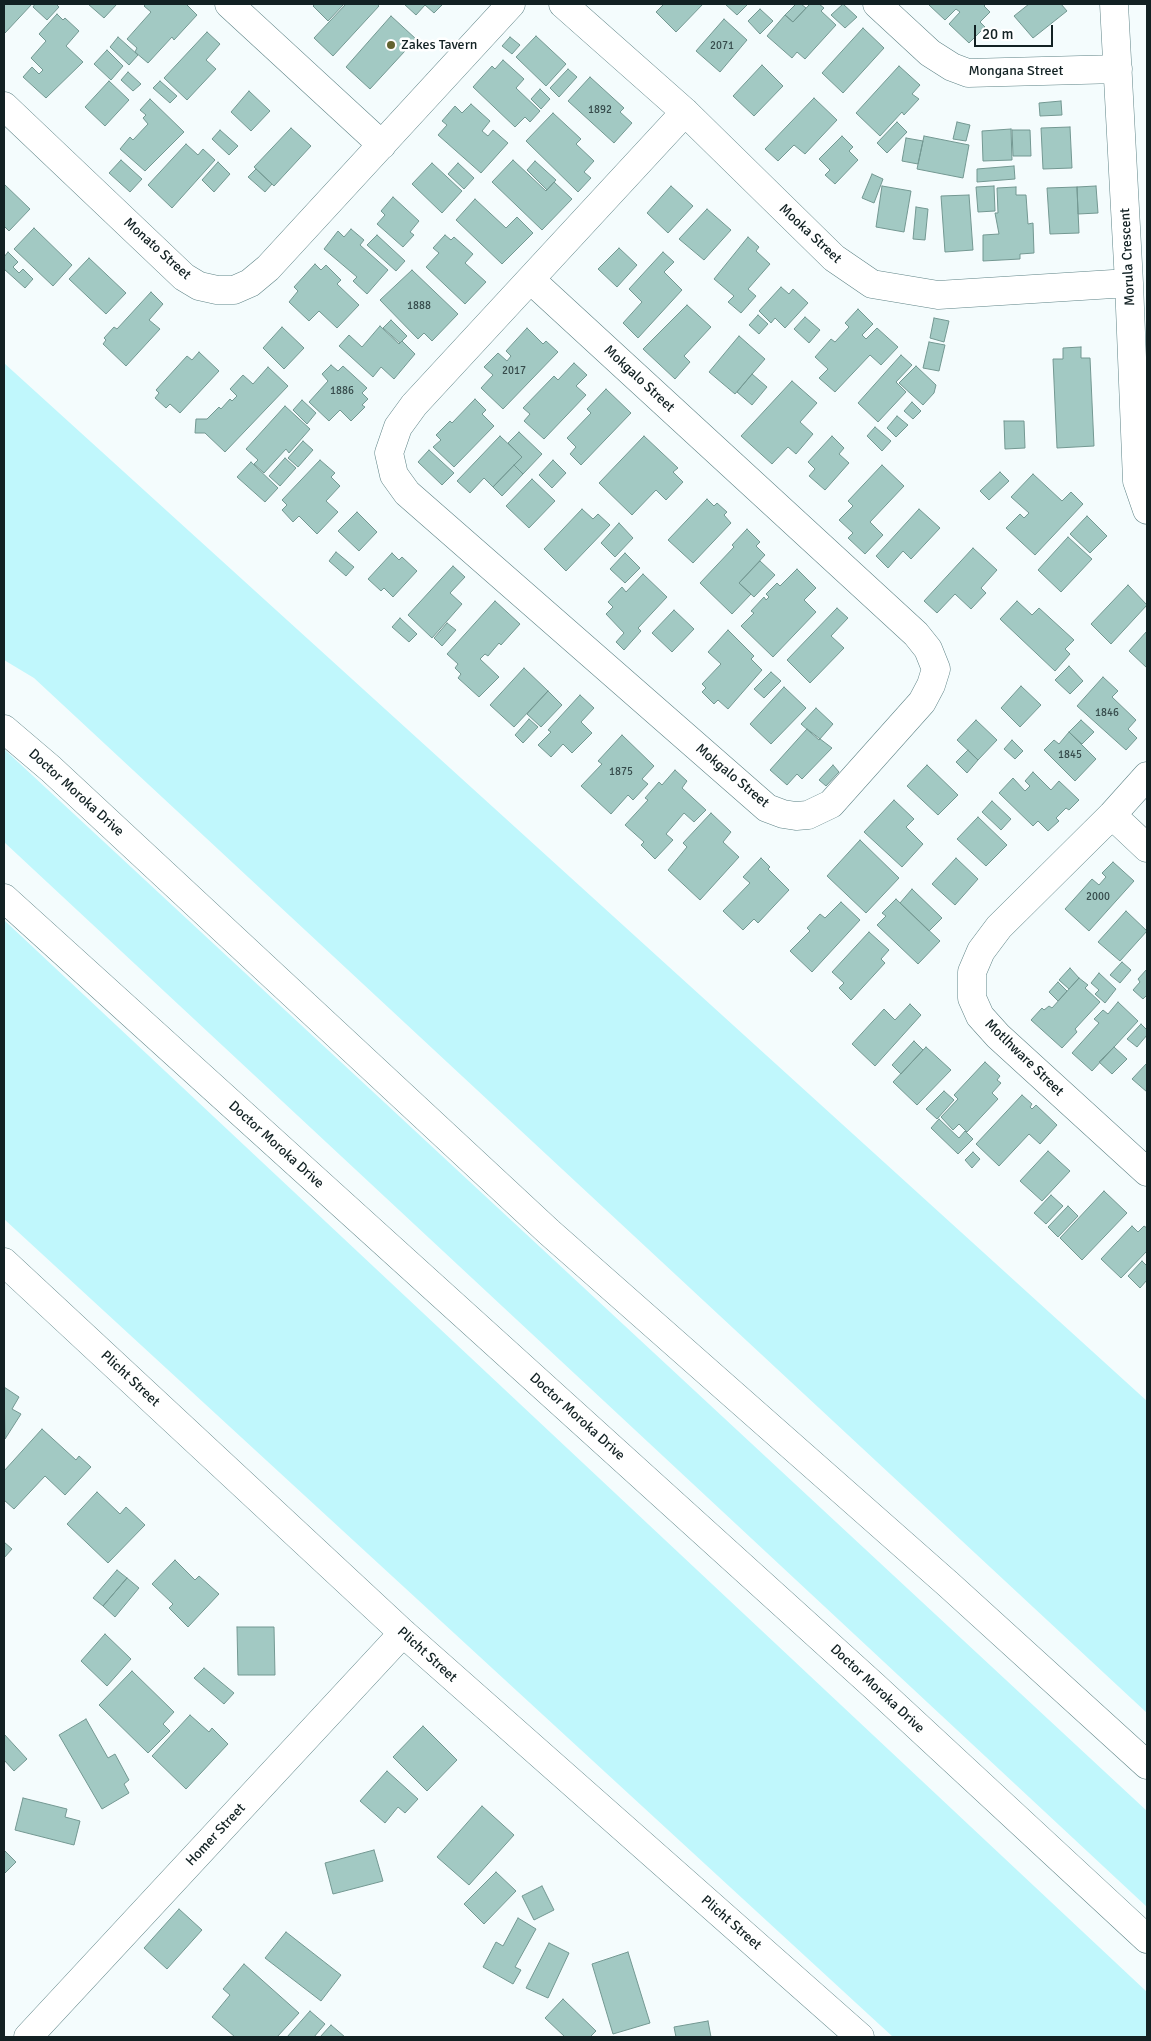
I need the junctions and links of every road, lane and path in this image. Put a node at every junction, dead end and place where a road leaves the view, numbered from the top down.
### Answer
1 (229, 4) edge
2 (511, 4) edge
3 (563, 4) edge
4 (877, 4) edge
5 (1114, 4) edge
6 (1118, 70) junction
7 (4, 106) edge
8 (685, 112) junction
9 (382, 145) junction
10 (531, 280) junction
11 (1129, 283) junction
12 (1147, 510) edge
13 (4, 729) edge
14 (1147, 776) edge
15 (1112, 815) junction
16 (1147, 848) edge
17 (4, 898) edge
18 (1147, 1172) edge
19 (4, 1262) edge
20 (403, 1633) junction
21 (1147, 1765) edge
22 (1147, 1939) edge
23 (28, 2037) edge
24 (860, 2037) edge

1 - 9 street
2 - 9 street, Monato Street
3 - 8 street, Mooka Street
4 - 6 street, Mongana Street
5 - 6 street, Morula Crescent
6 - 11 street, Morula Crescent
7 - 9 street, Monato Street
8 - 10 street, Mokgalo Street
8 - 11 street, Mooka Street
10 - 10 street, Mokgalo Street
11 - 12 street, Morula Crescent
13 - 21 street, Doctor Moroka Drive
14 - 15 street, Motlhware Street
15 - 16 street
15 - 18 street, Motlhware Street
17 - 22 street, Doctor Moroka Drive
19 - 20 street, Plicht Street
20 - 23 street, Homer Street
20 - 24 street, Plicht Street

